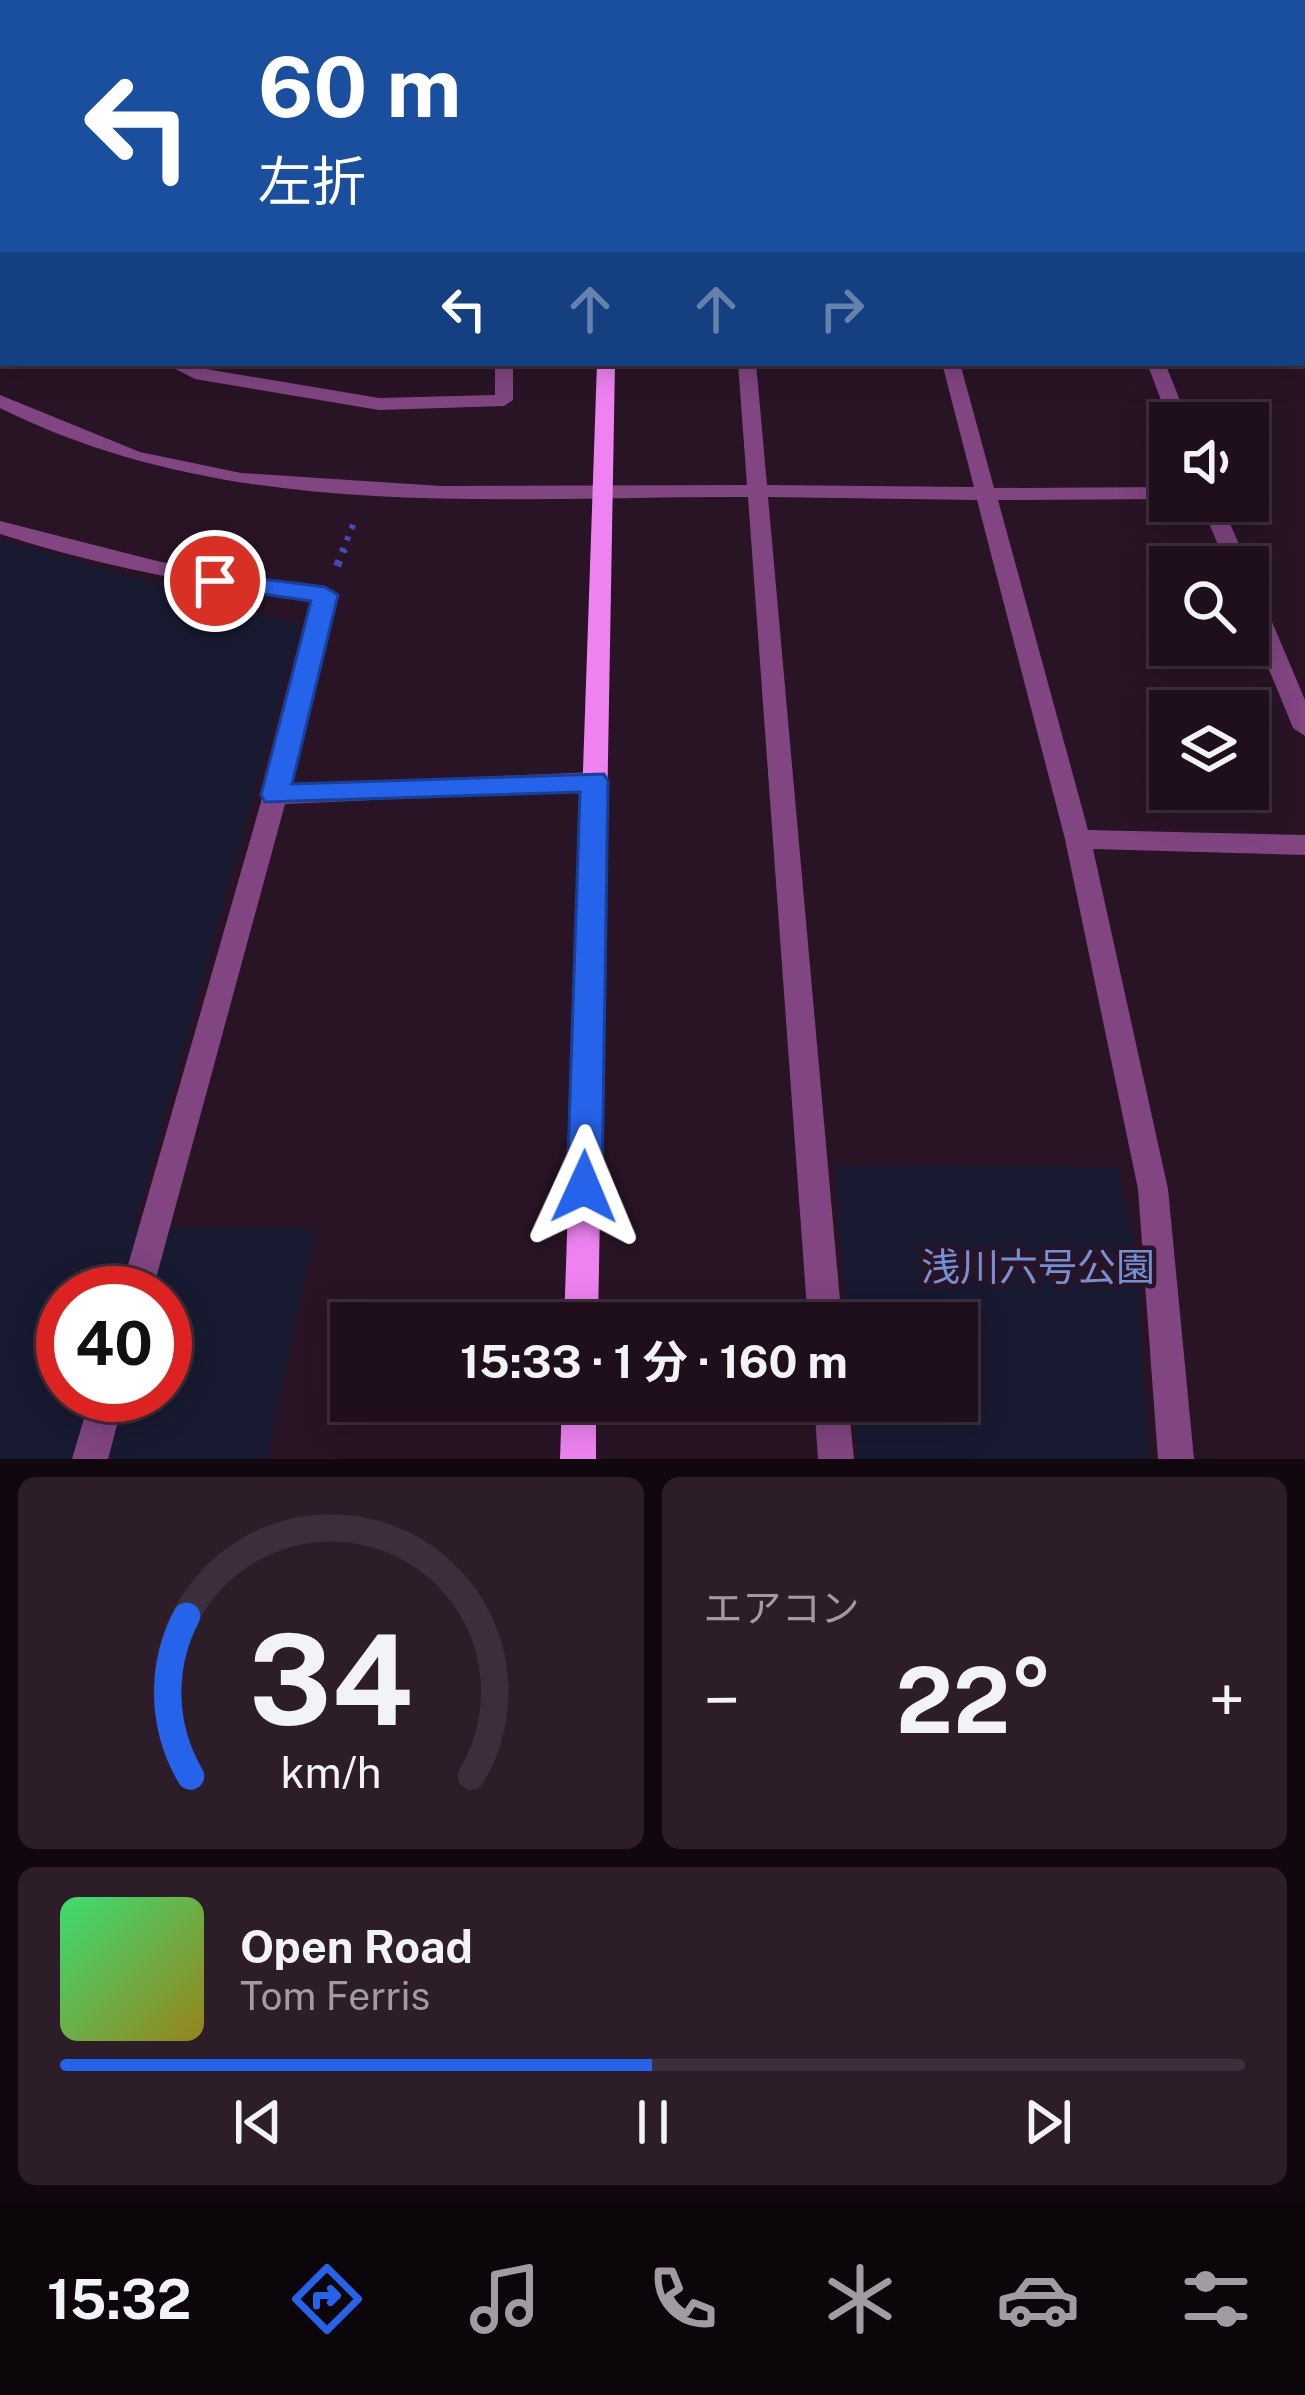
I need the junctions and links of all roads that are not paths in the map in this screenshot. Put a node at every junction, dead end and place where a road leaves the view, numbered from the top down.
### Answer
1 (180, 366) edge
2 (504, 366) edge
3 (606, 366) edge
4 (747, 366) edge
5 (952, 366) edge
6 (1157, 366) edge
7 (0, 401) edge
8 (1171, 402) edge
9 (603, 490) junction
10 (759, 491) junction
11 (1149, 493) edge
12 (987, 497) junction
13 (0, 527) edge
14 (1269, 642) edge
15 (1305, 728) edge
16 (594, 781) junction
17 (275, 795) junction
18 (1078, 839) junction
19 (1305, 844) edge
20 (144, 1266) edge
21 (582, 1302) edge
22 (823, 1302) edge
23 (100, 1422) edge
24 (579, 1422) edge
25 (833, 1422) edge
26 (90, 1459) edge
27 (578, 1459) edge
28 (836, 1459) edge
29 (1177, 1459) edge

1 - 2 street
3 - 9 street
4 - 10 street
5 - 12 street
6 - 8 street
7 - 9 street
9 - 10 street
9 - 16 street
10 - 12 street
10 - 22 street
11 - 12 street
12 - 18 street
13 - 17 street
14 - 15 street
16 - 17 street
16 - 21 street
17 - 20 street
18 - 19 street
18 - 29 street
23 - 26 street
24 - 27 street
25 - 28 street

